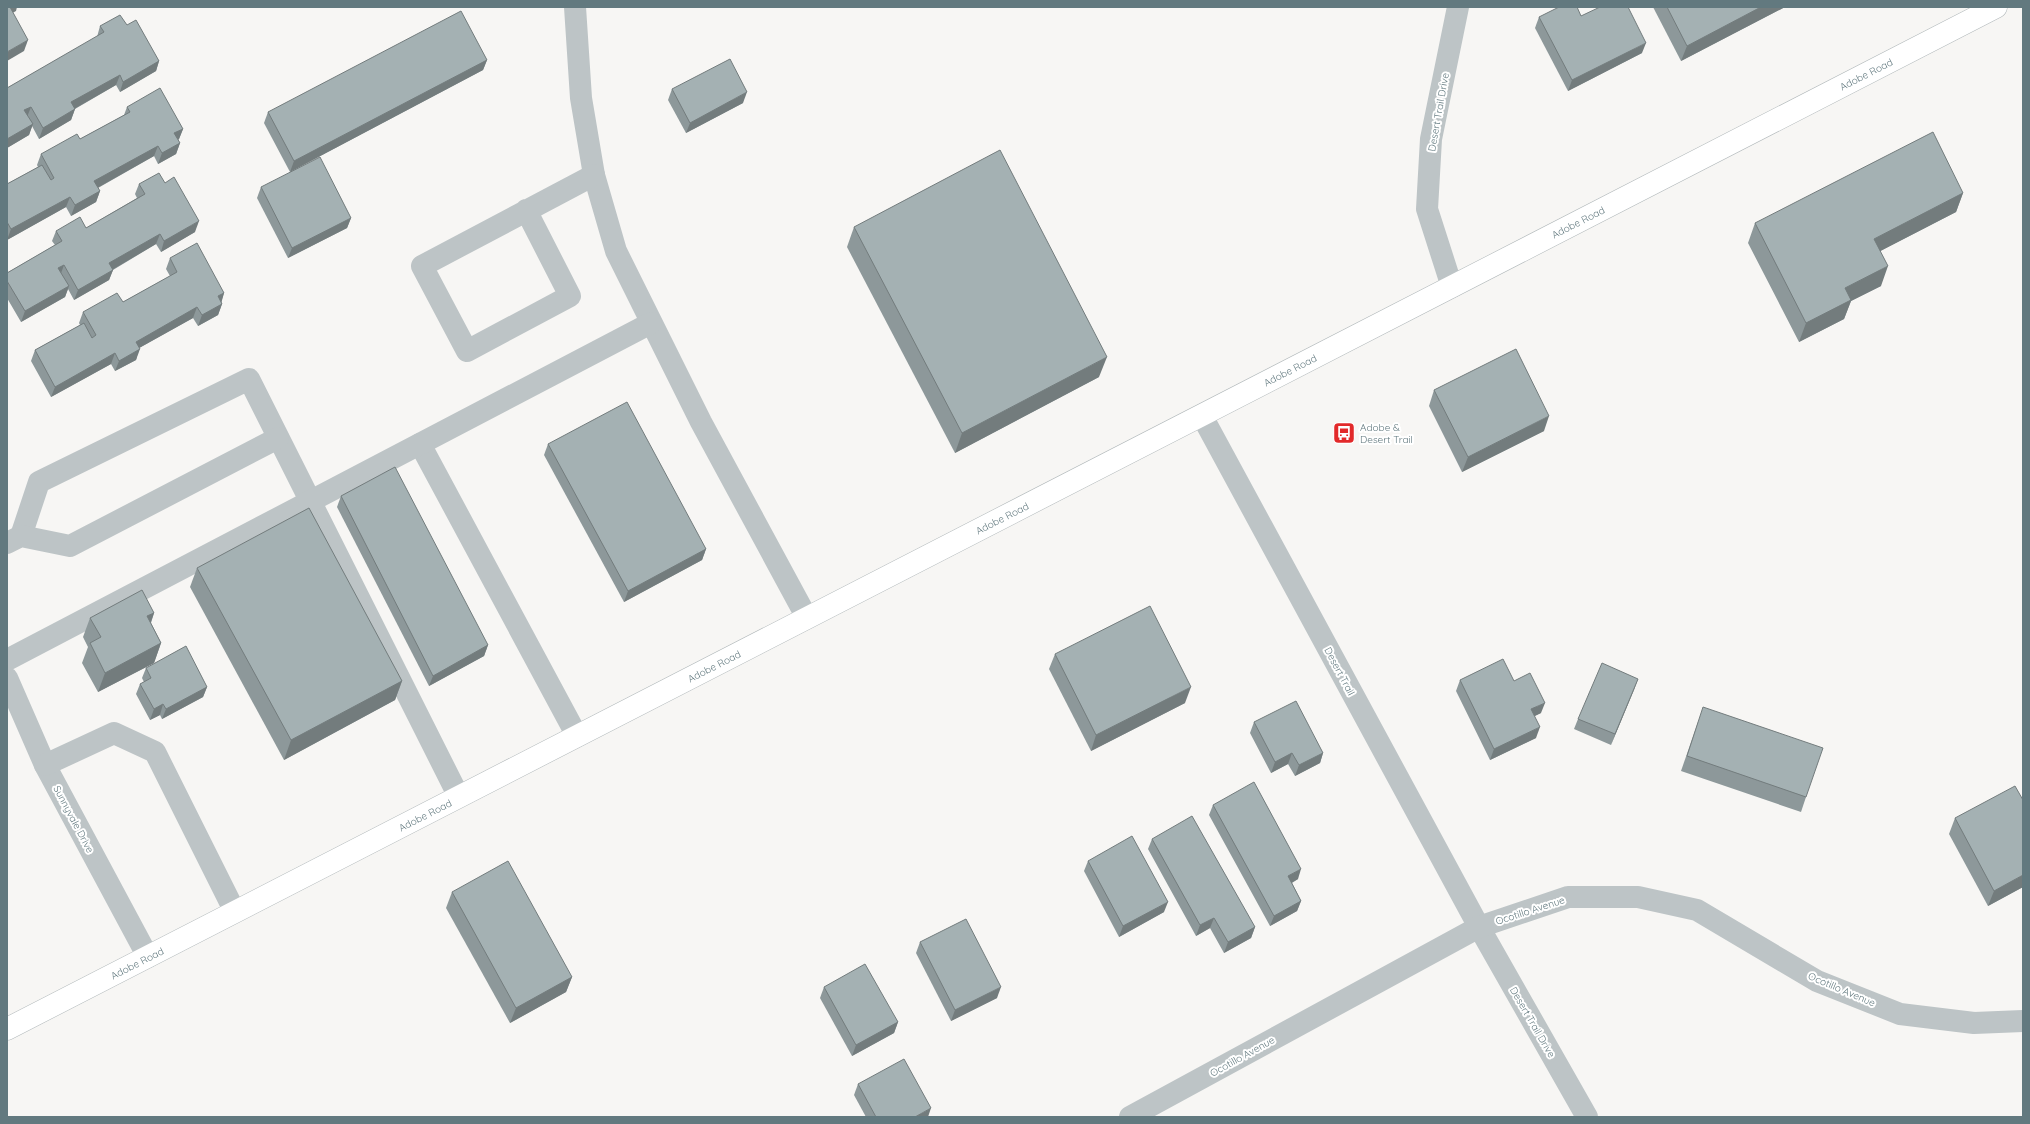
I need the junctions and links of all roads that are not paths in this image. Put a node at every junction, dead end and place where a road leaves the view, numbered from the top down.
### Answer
1 (575, 7) edge
2 (1458, 7) edge
3 (1996, 7) edge
4 (594, 175) junction
5 (526, 210) junction
6 (1452, 287) junction
7 (651, 323) junction
8 (1202, 416) junction
9 (278, 438) junction
10 (420, 444) junction
11 (310, 501) junction
12 (14, 540) edge
13 (807, 618) junction
14 (7, 660) edge
15 (7, 678) edge
16 (577, 736) junction
17 (45, 764) junction
18 (459, 797) junction
19 (236, 912) junction
20 (1479, 927) junction
21 (148, 957) junction
22 (2023, 1020) edge
23 (7, 1029) edge
24 (1130, 1117) edge
25 (1587, 1117) edge

1 - 4 street
2 - 6 street, Desert Trail Drive
3 - 6 main road, Adobe Road
4 - 5 street
4 - 7 street
5 - 5 street
6 - 8 main road, Adobe Road
7 - 10 street
7 - 13 street
8 - 13 main road, Adobe Road
8 - 20 street, Desert Trail
9 - 11 street
9 - 12 street
9 - 12 street
10 - 11 street
10 - 16 street
11 - 14 street
11 - 18 street
13 - 16 main road, Adobe Road
15 - 17 street, Sunnyvale Drive
16 - 18 main road, Adobe Road
17 - 19 street
17 - 21 street, Sunnyvale Drive
18 - 19 main road, Adobe Road
19 - 21 main road, Adobe Road
20 - 22 street, Ocotillo Avenue
20 - 24 street, Ocotillo Avenue
20 - 25 street, Desert Trail Drive
21 - 23 main road, Adobe Road

